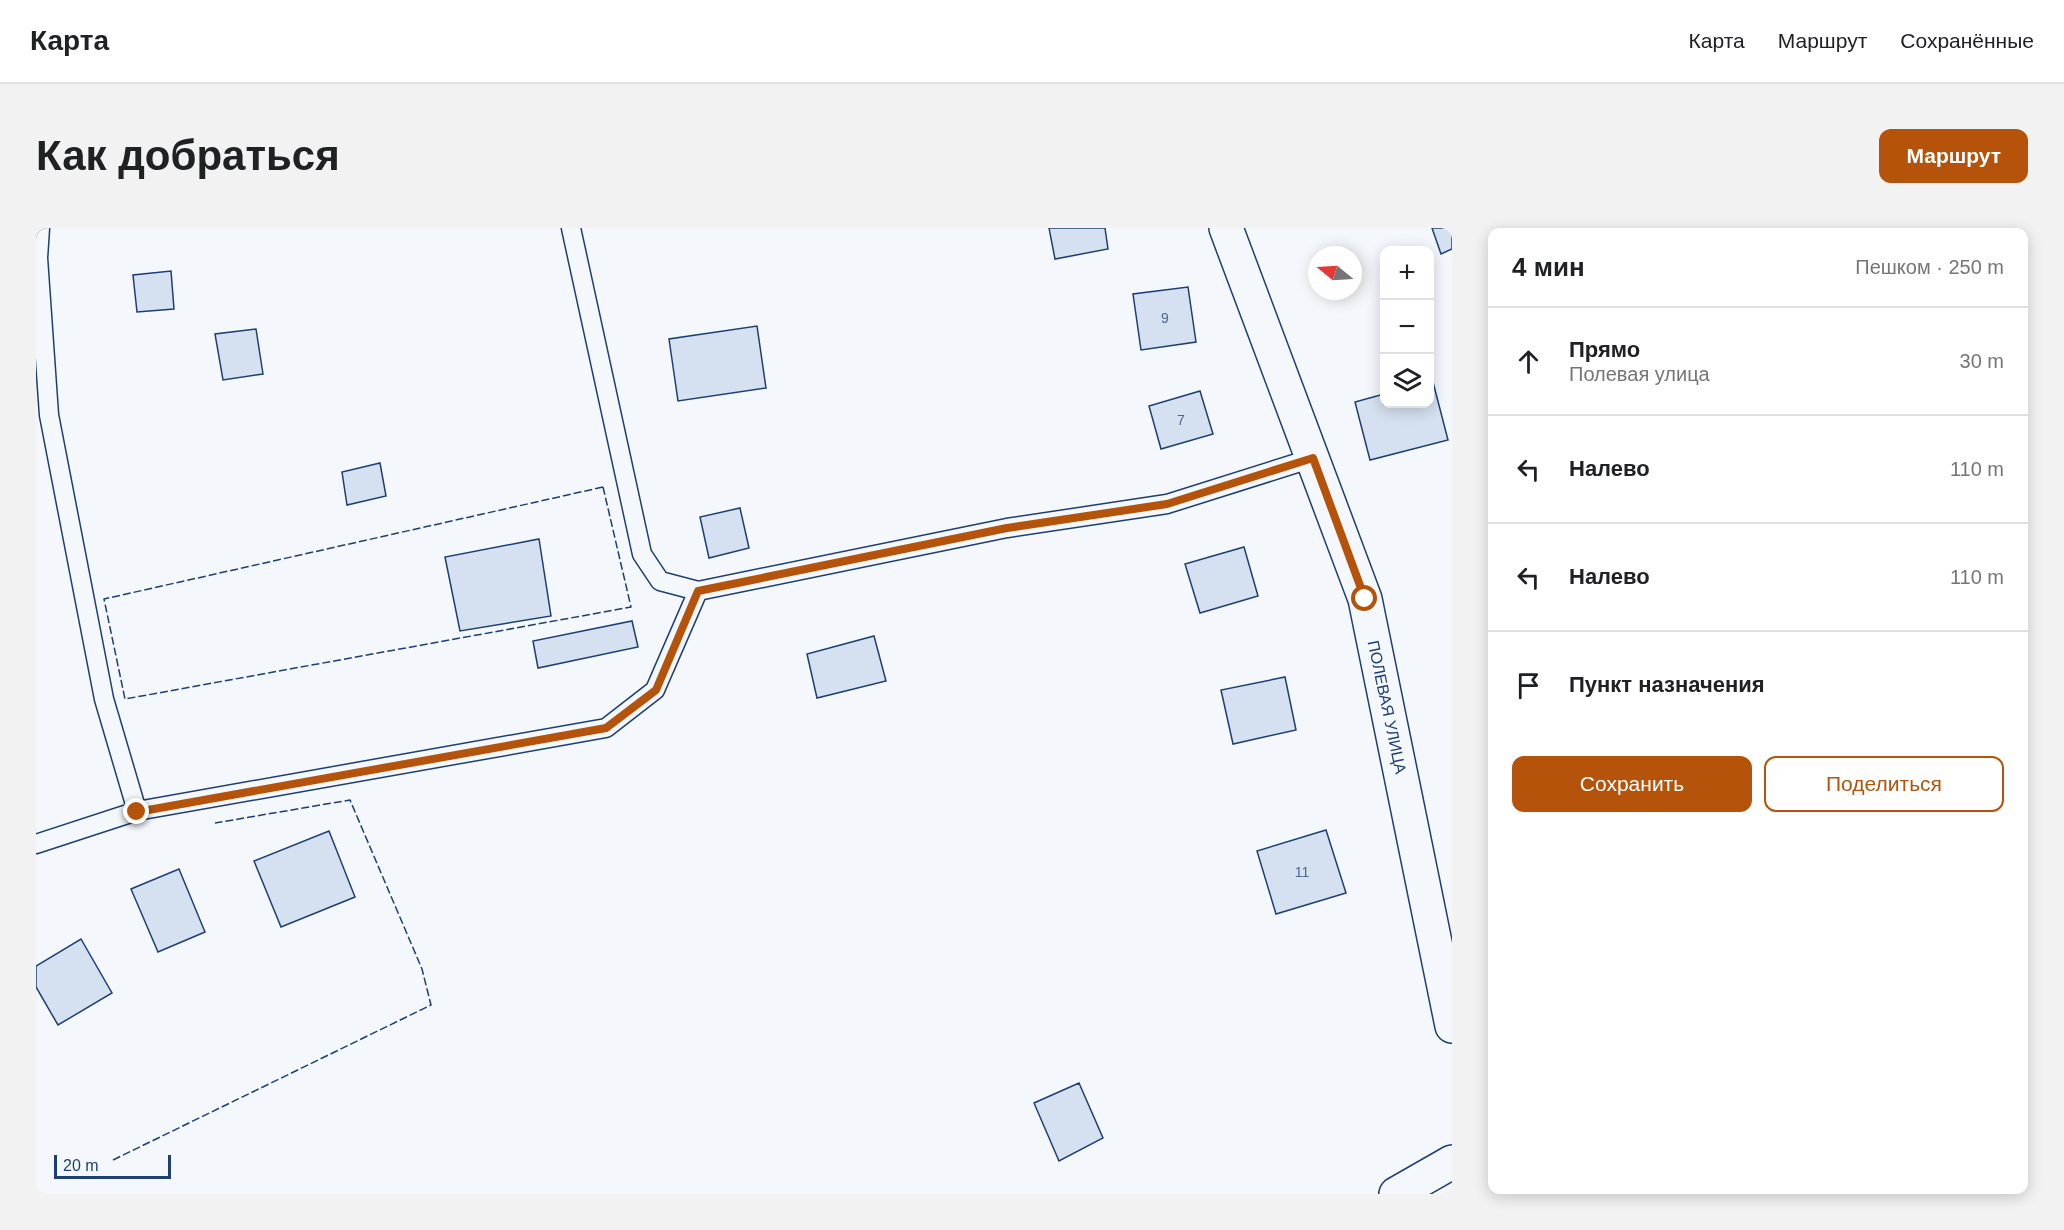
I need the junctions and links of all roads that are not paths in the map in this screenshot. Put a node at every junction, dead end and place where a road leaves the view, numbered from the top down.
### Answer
1 (40, 228) edge
2 (571, 228) edge
3 (1226, 228) edge
4 (1313, 458) junction
5 (698, 591) junction
6 (137, 812) junction
7 (36, 844) edge
8 (1452, 1026) edge
9 (1452, 1162) edge
10 (1396, 1194) edge

1 - 6 lane
2 - 5 lane
3 - 4 street, ПОЛЕВАЯ УЛИЦА
4 - 5 lane
4 - 8 street, ПОЛЕВАЯ УЛИЦА
5 - 6 lane
6 - 7 lane
9 - 10 street

